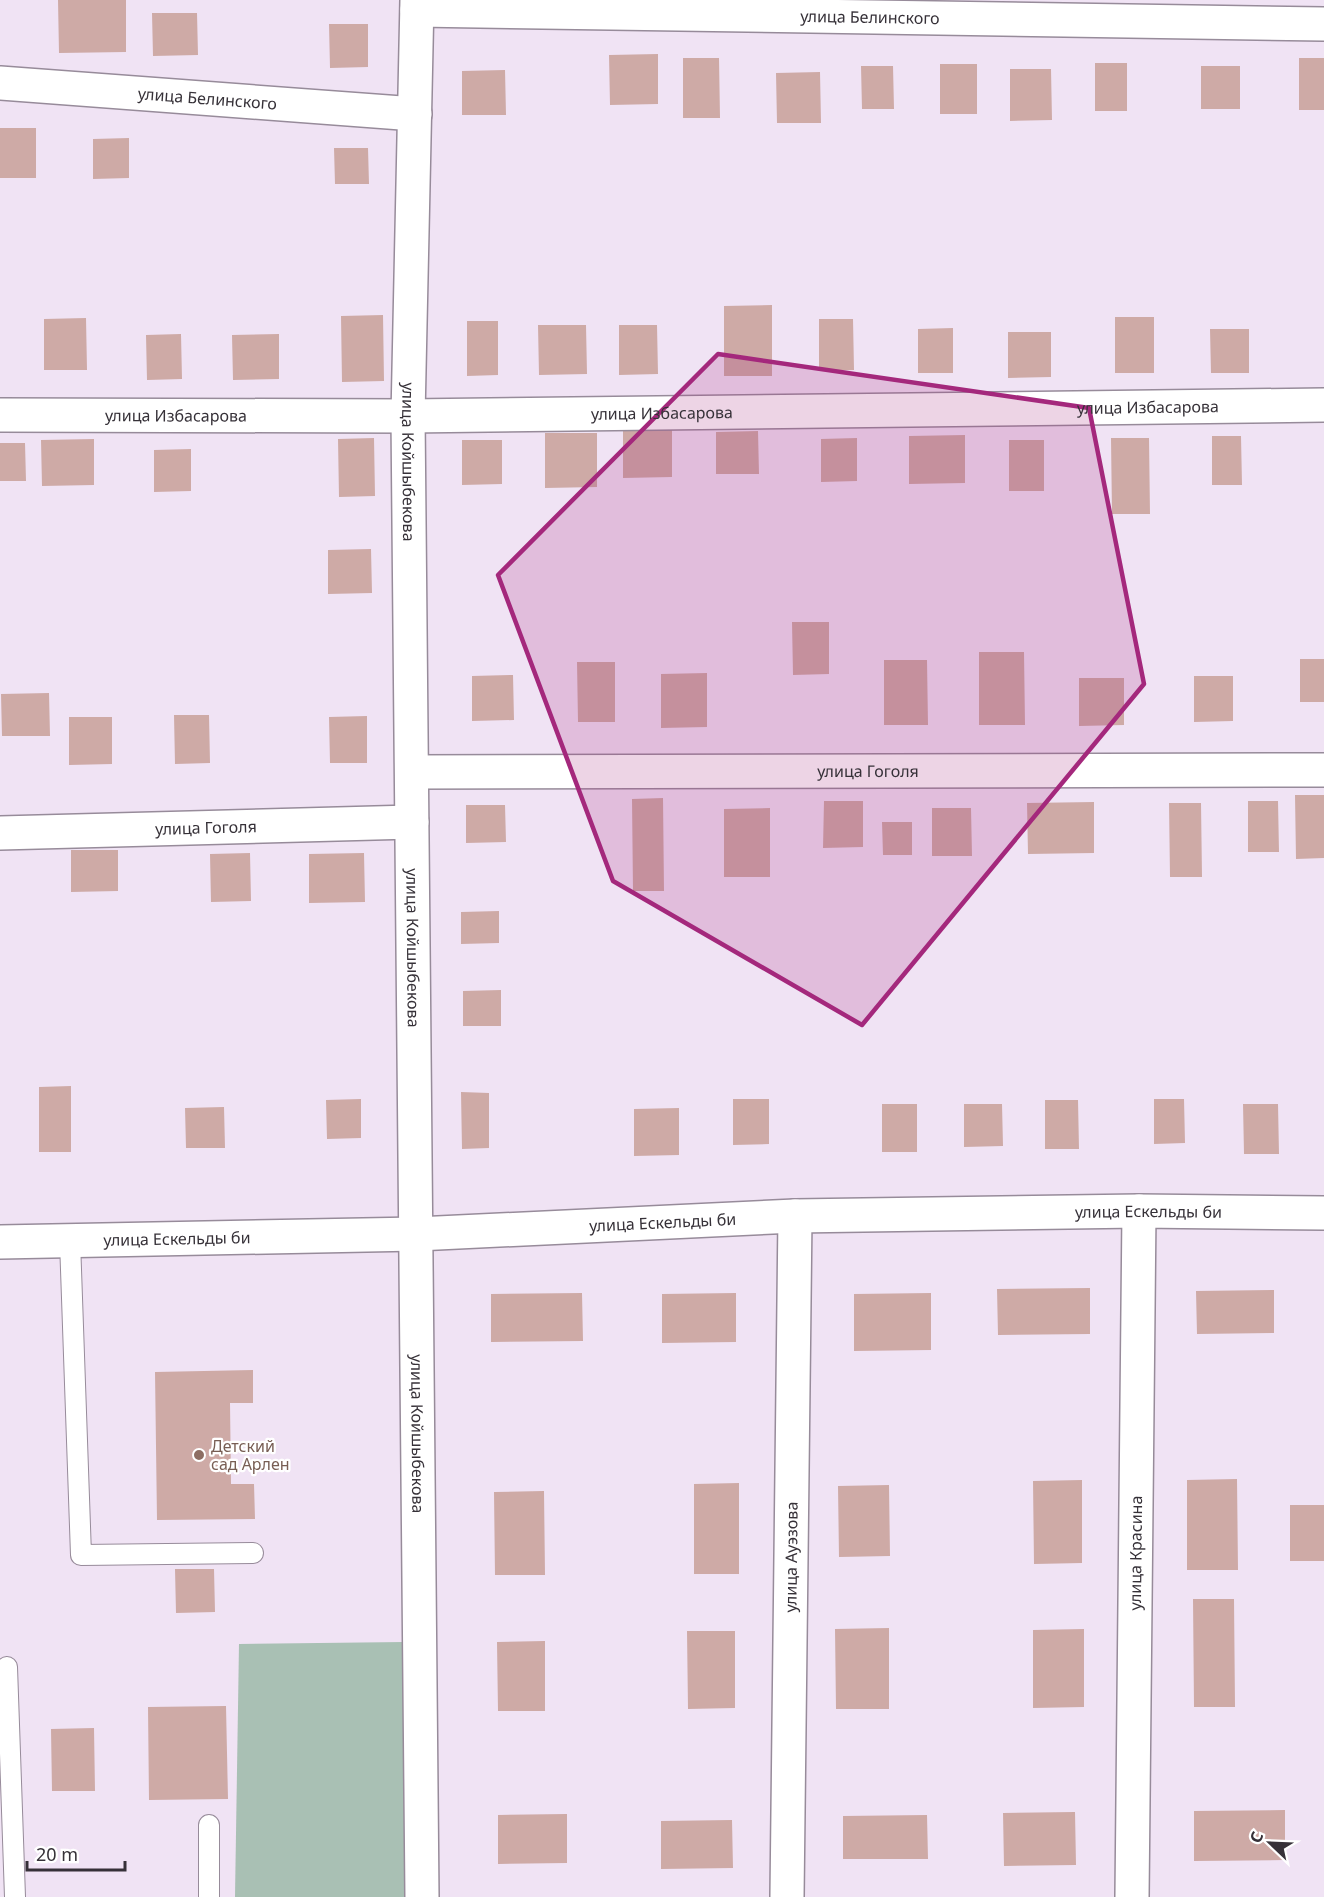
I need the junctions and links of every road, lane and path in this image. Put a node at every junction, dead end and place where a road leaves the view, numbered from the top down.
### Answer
1 (417, 5) edge
2 (1324, 24) edge
3 (0, 83) edge
4 (415, 114) junction
5 (1324, 405) edge
6 (0, 415) edge
7 (408, 416) junction
8 (1324, 770) edge
9 (412, 772) junction
10 (412, 822) junction
11 (0, 833) edge
12 (1138, 1211) junction
13 (1324, 1213) edge
14 (795, 1216) junction
15 (417, 1234) junction
16 (70, 1241) junction
17 (0, 1242) edge
18 (253, 1553) dead end
19 (8, 1667) dead end
20 (209, 1825) dead end
21 (15, 1897) edge
22 (208, 1897) edge
23 (422, 1897) edge
24 (787, 1897) edge
25 (1132, 1897) edge

1 - 2 street, улица Белинского
1 - 4 street, улица Койшыбекова
3 - 4 street, улица Белинского
4 - 7 street, улица Койшыбекова
5 - 7 street, улица Избасарова
6 - 7 street, улица Избасарова
7 - 9 street, улица Койшыбекова
8 - 9 street, улица Гоголя
9 - 10 street, улица Койшыбекова
10 - 11 street, улица Гоголя
10 - 15 street, улица Койшыбекова
12 - 13 street, улица Ескельды би
12 - 14 street, улица Ескельды би
12 - 25 street, улица Красина
14 - 15 street, улица Ескельды би
14 - 24 street, улица Ауэзова
15 - 16 street, улица Ескельды би
15 - 23 street, улица Койшыбекова
16 - 17 street, улица Ескельды би
16 - 18 lane
19 - 21 lane
20 - 22 lane

